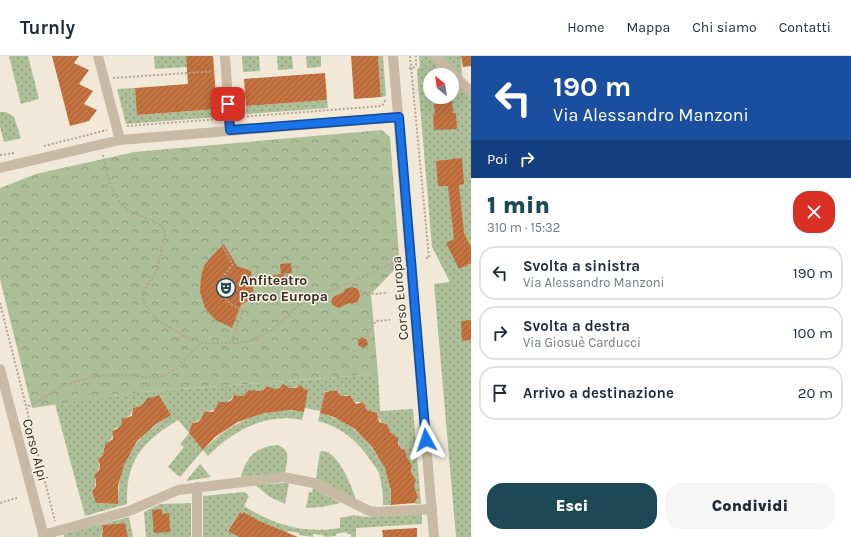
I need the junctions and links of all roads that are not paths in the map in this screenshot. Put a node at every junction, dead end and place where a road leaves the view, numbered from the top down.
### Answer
1 (98, 56) edge
2 (225, 56) edge
3 (393, 56) edge
4 (435, 56) edge
5 (471, 92) edge
6 (399, 117) junction
7 (230, 130) junction
8 (120, 140) junction
9 (13, 166) junction
10 (0, 168) edge
11 (0, 172) edge
12 (0, 369) edge
13 (197, 487) junction
14 (432, 509) junction
15 (43, 536) edge
16 (197, 537) edge
17 (434, 537) edge

1 - 8 street
2 - 7 street
3 - 6 street, Corso Europa
4 - 5 street
6 - 7 street
6 - 14 street, Corso Europa
7 - 8 street
8 - 9 street
9 - 10 street
9 - 11 street
12 - 15 street, Corso Alpi
13 - 14 street
13 - 15 street
13 - 16 street
14 - 17 street, Corso Europa

